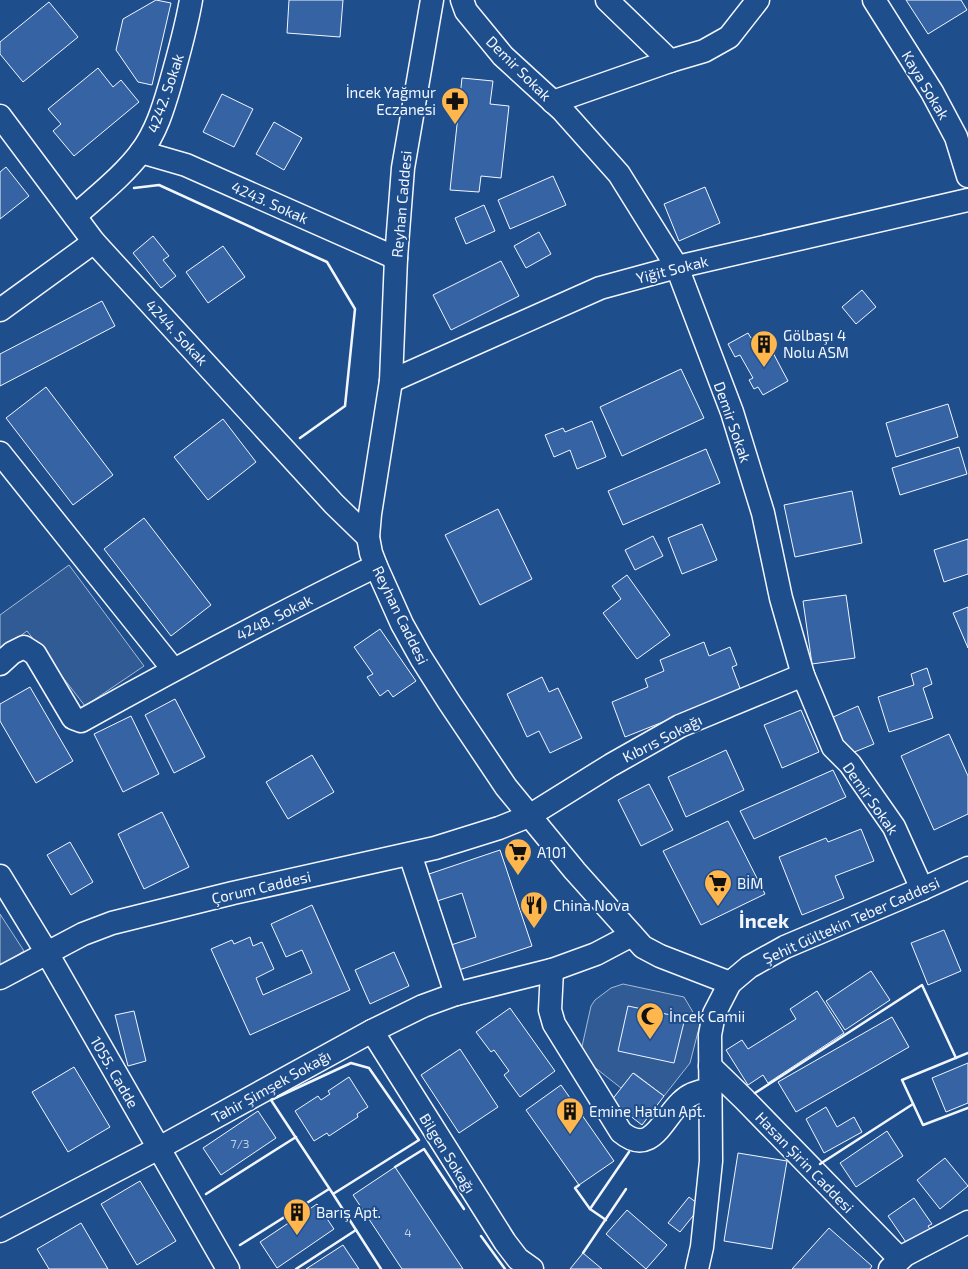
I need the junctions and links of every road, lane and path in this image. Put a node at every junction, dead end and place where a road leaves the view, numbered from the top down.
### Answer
1 (190, 0) edge
2 (432, 0) edge
3 (462, 0) edge
4 (607, 0) edge
5 (758, 0) edge
6 (874, 0) edge
7 (670, 61) junction
8 (553, 102) junction
9 (0, 116) edge
10 (141, 152) junction
11 (968, 176) edge
12 (968, 200) edge
13 (75, 216) junction
14 (94, 242) junction
15 (396, 258) junction
16 (677, 268) junction
17 (0, 310) edge
18 (391, 381) junction
19 (0, 453) edge
20 (368, 537) junction
21 (376, 566) junction
22 (0, 664) edge
23 (173, 670) junction
24 (803, 675) junction
25 (529, 816) junction
26 (410, 854) junction
27 (968, 868) edge
28 (0, 876) edge
29 (922, 889) junction
30 (632, 935) junction
31 (47, 952) junction
32 (552, 970) junction
33 (0, 978) edge
34 (730, 983) junction
35 (456, 994) junction
36 (372, 1031) junction
37 (710, 1066) junction
38 (709, 1090) junction
39 (159, 1148) junction
40 (968, 1222) edge
41 (0, 1231) edge
42 (895, 1264) edge
43 (228, 1269) edge
44 (532, 1269) edge
45 (698, 1269) edge

1 - 10 street, 4242. Sokak
2 - 15 street, Reyhan Caddesi
3 - 8 street, Demir Sokak
4 - 7 street
5 - 7 street
6 - 11 street, Kaya Sokak
7 - 8 street
8 - 16 street, Demir Sokak
9 - 13 street, 4244. Sokak
10 - 13 street, 4242. Sokak
10 - 15 street, 4243. Sokak
12 - 16 street, Yiğit Sokak
13 - 14 street, 4244. Sokak
14 - 17 street
14 - 20 street, 4244. Sokak
15 - 18 street, Reyhan Caddesi
16 - 18 street, Yiğit Sokak
16 - 24 street, Demir Sokak
18 - 20 street, Reyhan Caddesi
19 - 23 street
20 - 21 street, Reyhan Caddesi
21 - 23 street, 4248. Sokak
21 - 25 street, Reyhan Caddesi
22 - 23 street, 4248. Sokak
24 - 25 street, Kıbrıs Sokağı
24 - 29 street, Demir Sokak
25 - 26 street, Çorum Caddesi
25 - 30 street, Reyhan Caddesi
26 - 31 street, Çorum Caddesi
26 - 35 street
27 - 29 street, Şehit Gültekin Teber Caddesi
28 - 31 street, 1055. Cadde
29 - 34 street, Şehit Gültekin Teber Caddesi
30 - 32 street, Tahir Şimşek Sokağı
30 - 34 street, Reyhan Caddesi
31 - 33 street, Çorum Caddesi
31 - 39 street, 1055. Cadde
32 - 35 street, Tahir Şimşek Sokağı
32 - 38 street
34 - 37 street, Şehit Gültekin Teber Caddesi
35 - 36 street, Tahir Şimşek Sokağı
36 - 39 street, Tahir Şimşek Sokağı
36 - 44 street, Bilgen Sokağı
37 - 38 street, Şehit Gültekin Teber Caddesi
37 - 42 street, Hasan Şirin Caddesi
38 - 45 street, Şehit Gültekin Teber Caddesi
39 - 41 street, Tahir Şimşek Sokağı
39 - 43 street, 1055. Cadde
40 - 42 street

